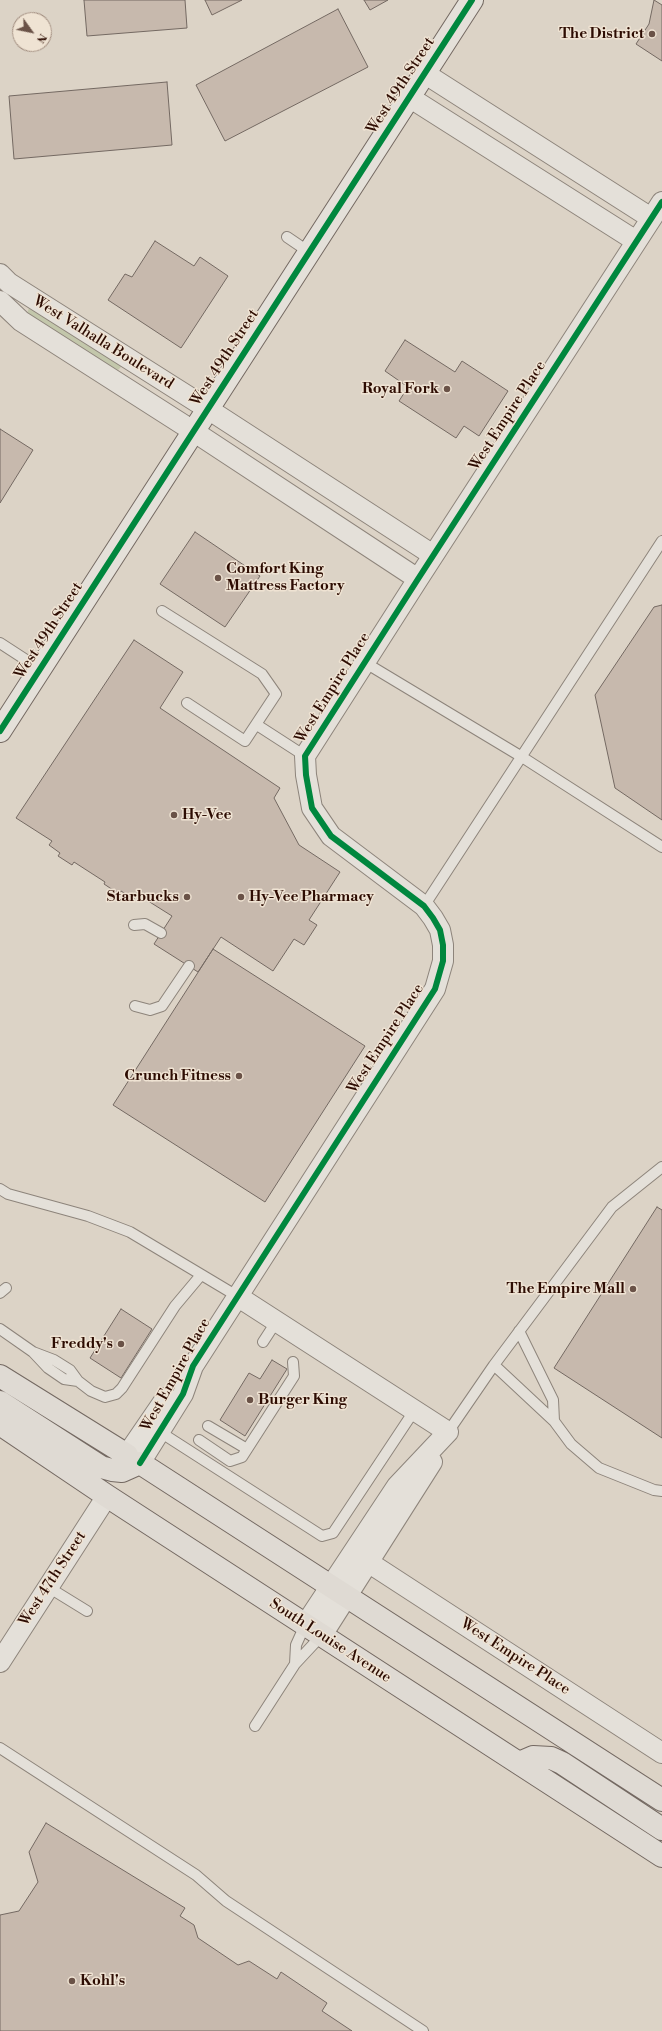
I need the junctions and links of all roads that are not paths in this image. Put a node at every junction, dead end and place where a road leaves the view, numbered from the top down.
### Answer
1 (472, 0) edge
2 (424, 73) junction
3 (409, 97) junction
4 (662, 202) edge
5 (651, 218) junction
6 (287, 237) dead end
7 (636, 241) junction
8 (309, 252) junction
9 (0, 274) edge
10 (1, 306) edge
11 (208, 409) junction
12 (193, 431) junction
13 (662, 541) edge
14 (433, 555) junction
15 (418, 579) junction
16 (162, 611) dead end
17 (0, 643) edge
18 (364, 662) junction
19 (40, 669) junction
20 (187, 703) dead end
21 (257, 725) junction
22 (0, 731) edge
23 (305, 756) junction
24 (522, 757) junction
25 (662, 847) edge
26 (424, 906) junction
27 (134, 925) dead end
28 (161, 933) dead end
29 (188, 966) dead end
30 (134, 1006) dead end
31 (662, 1167) edge
32 (0, 1189) edge
33 (201, 1275) junction
34 (237, 1296) junction
35 (276, 1322) junction
36 (0, 1329) edge
37 (519, 1331) junction
38 (263, 1342) dead end
39 (293, 1362) dead end
40 (494, 1365) junction
41 (193, 1366) junction
42 (0, 1376) edge
43 (0, 1402) edge
44 (414, 1411) junction
45 (554, 1421) junction
46 (0, 1424) edge
47 (208, 1426) dead end
48 (160, 1432) junction
49 (448, 1432) junction
50 (199, 1440) dead end
51 (247, 1449) junction
52 (133, 1459) junction
53 (662, 1491) edge
54 (106, 1496) junction
55 (368, 1562) junction
56 (48, 1587) junction
57 (339, 1591) junction
58 (87, 1611) dead end
59 (314, 1630) junction
60 (0, 1662) edge
61 (295, 1664) junction
62 (255, 1726) dead end
63 (0, 1748) edge
64 (662, 1753) edge
65 (519, 1763) junction
66 (662, 1800) edge
67 (662, 1829) edge
68 (662, 1856) edge
69 (423, 2031) edge

1 - 2 main road, West 49th Street
2 - 3 main road, West 49th Street
2 - 5 street
3 - 7 street
3 - 8 main road, West 49th Street
4 - 5 street, West Empire Place
5 - 7 street, West Empire Place
6 - 8 lane
7 - 14 street, West Empire Place
8 - 11 main road, West 49th Street
9 - 11 street, West Valhalla Boulevard
10 - 12 street, West Valhalla Boulevard
11 - 12 main road, West 49th Street
11 - 14 street
12 - 15 street
12 - 19 main road, West 49th Street
13 - 24 lane
14 - 15 street, West Empire Place
15 - 18 street, West Empire Place
16 - 21 lane
17 - 19 lane
18 - 23 street, West Empire Place
18 - 24 lane
19 - 22 main road, West 49th Street
20 - 21 lane
21 - 23 lane
23 - 26 street, West Empire Place
24 - 25 lane
24 - 26 lane
26 - 34 street, West Empire Place
27 - 28 lane
29 - 30 lane
31 - 37 lane
32 - 33 lane
33 - 34 lane
33 - 36 lane
34 - 35 street
34 - 41 street, West Empire Place
35 - 38 lane
35 - 44 street
37 - 40 lane
37 - 45 lane
39 - 51 lane
40 - 45 lane
40 - 49 lane
41 - 48 street, West Empire Place
41 - 52 street, West Empire Place
42 - 52 main road
43 - 52 main road
44 - 48 lane
44 - 49 street
45 - 53 lane
46 - 54 main road, South Louise Avenue
47 - 51 lane
48 - 52 street, West Empire Place
49 - 55 street
49 - 57 street
50 - 51 lane
52 - 57 main road
54 - 56 street, West 47th Street
54 - 59 main road, South Louise Avenue
55 - 57 street
55 - 64 street, West Empire Place
56 - 58 lane
56 - 60 street, West 47th Street
57 - 59 street
57 - 66 main road
59 - 61 lane
59 - 61 lane
59 - 65 main road, South Louise Avenue
61 - 62 lane
63 - 69 lane
65 - 67 main road
65 - 68 main road, South Louise Avenue

